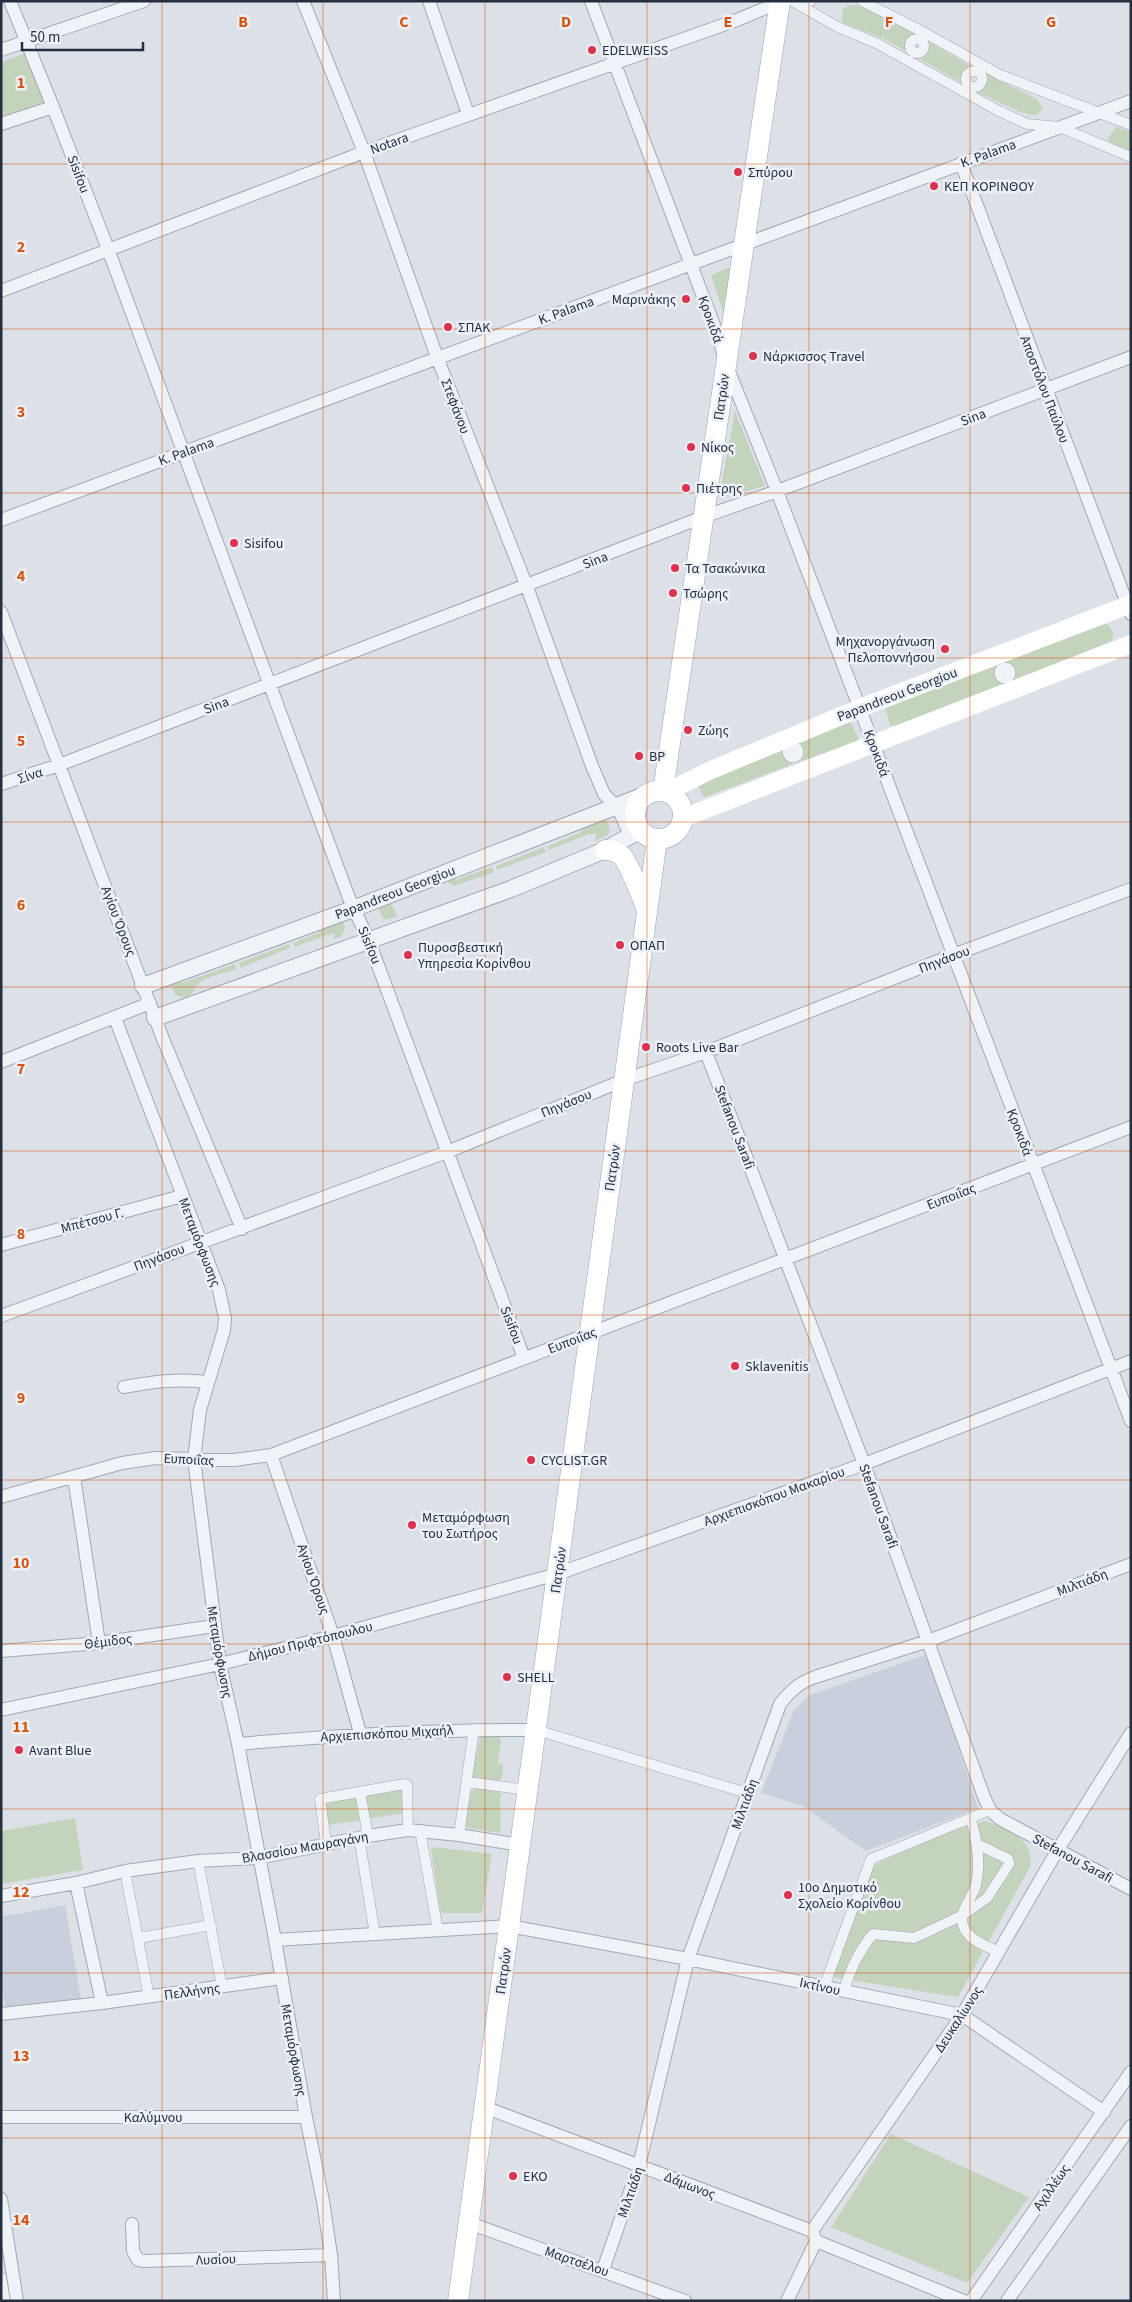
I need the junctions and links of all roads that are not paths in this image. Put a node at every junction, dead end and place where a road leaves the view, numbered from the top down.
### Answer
1 (144, 1) edge
2 (303, 1) edge
3 (429, 1) edge
4 (591, 1) edge
5 (792, 1) edge
6 (862, 1) edge
7 (780, 2) edge
8 (12, 7) edge
9 (923, 36) junction
10 (26, 42) junction
11 (1, 50) edge
12 (910, 56) junction
13 (614, 62) junction
14 (980, 69) junction
15 (968, 90) junction
16 (1131, 100) edge
17 (53, 106) junction
18 (1100, 112) junction
19 (468, 114) junction
20 (1, 124) edge
21 (1131, 125) edge
22 (1060, 127) junction
23 (364, 152) junction
24 (1131, 157) edge
25 (961, 163) junction
26 (744, 245) junction
27 (108, 249) junction
28 (691, 264) junction
29 (1, 291) edge
30 (1131, 356) edge
31 (437, 357) junction
32 (726, 364) junction
33 (1045, 389) junction
34 (184, 452) junction
35 (777, 491) junction
36 (703, 517) junction
37 (1, 520) edge
38 (527, 587) junction
39 (1130, 608) edge
40 (1, 612) edge
41 (1131, 644) edge
42 (1001, 661) junction
43 (270, 684) junction
44 (1009, 684) junction
45 (860, 708) junction
46 (789, 743) junction
47 (873, 743) junction
48 (798, 764) junction
49 (59, 765) junction
50 (1, 784) edge
51 (659, 793) junction
52 (616, 806) junction
53 (681, 822) junction
54 (643, 835) junction
55 (605, 850) junction
56 (1131, 889) edge
57 (353, 909) junction
58 (647, 914) junction
59 (370, 941) junction
60 (953, 955) junction
61 (143, 986) junction
62 (152, 1010) junction
63 (115, 1018) junction
64 (706, 1052) junction
65 (1, 1062) edge
66 (624, 1080) junction
67 (1131, 1126) edge
68 (447, 1152) junction
69 (1032, 1165) junction
70 (182, 1196) junction
71 (242, 1229) junction
72 (199, 1242) junction
73 (1, 1244) edge
74 (785, 1258) junction
75 (1, 1316) edge
76 (590, 1334) junction
77 (524, 1358) junction
78 (1131, 1361) edge
79 (1110, 1368) junction
80 (207, 1382) junction
81 (124, 1387) dead end
82 (1131, 1421) edge
83 (271, 1455) junction
84 (194, 1459) junction
85 (864, 1464) junction
86 (74, 1477) junction
87 (1, 1498) edge
88 (1131, 1564) edge
89 (557, 1574) junction
90 (214, 1626) junction
91 (333, 1636) junction
92 (928, 1641) junction
93 (100, 1643) junction
94 (1, 1651) edge
95 (220, 1664) junction
96 (1, 1710) edge
97 (474, 1729) junction
98 (536, 1730) junction
99 (360, 1733) junction
100 (1131, 1733) edge
101 (238, 1744) junction
102 (467, 1782) junction
103 (528, 1790) junction
104 (360, 1792) junction
105 (748, 1793) junction
106 (990, 1810) junction
107 (971, 1819) junction
108 (414, 1830) junction
109 (459, 1835) junction
110 (363, 1836) junction
111 (326, 1844) junction
112 (977, 1844) junction
113 (520, 1845) junction
114 (1057, 1850) junction
115 (258, 1858) junction
116 (198, 1861) junction
117 (125, 1871) junction
118 (76, 1883) junction
119 (1131, 1889) edge
120 (1, 1896) edge
121 (962, 1915) junction
122 (211, 1925) junction
123 (509, 1926) junction
124 (438, 1930) junction
125 (375, 1935) junction
126 (138, 1938) junction
127 (275, 1940) junction
128 (999, 1952) junction
129 (688, 1959) junction
130 (282, 1978) junction
131 (824, 1986) junction
132 (222, 1987) junction
133 (844, 1991) junction
134 (149, 1997) junction
135 (102, 2003) junction
136 (1, 2014) edge
137 (962, 2015) junction
138 (1131, 2072) edge
139 (484, 2107) junction
140 (1104, 2112) junction
141 (1, 2117) edge
142 (306, 2117) junction
143 (1130, 2128) edge
144 (639, 2166) junction
145 (1, 2199) edge
146 (469, 2223) junction
147 (132, 2224) dead end
148 (814, 2236) junction
149 (331, 2255) junction
150 (603, 2270) junction
151 (1, 2277) edge
152 (5, 2301) edge
153 (17, 2301) edge
154 (334, 2301) edge
155 (458, 2301) edge
156 (685, 2301) edge
157 (786, 2301) edge
158 (964, 2301) edge
159 (971, 2301) edge
160 (1008, 2301) edge

1 - 10 street
2 - 23 street, Στεφάνου
3 - 19 street
4 - 13 street, Κροκιδά
5 - 12 street
6 - 9 street
7 - 13 street, Notara
7 - 26 main road, Πατρών
8 - 10 street, Sisifou
9 - 12 street
9 - 14 street
10 - 11 street
10 - 17 street, Sisifou
12 - 15 street
13 - 19 street, Notara
13 - 28 street, Κροκιδά
14 - 15 street
14 - 18 street
15 - 22 street
16 - 18 street, K. Palama
17 - 20 street
17 - 27 street, Sisifou
18 - 21 street
18 - 22 street, K. Palama
19 - 23 street, Notara
22 - 24 street
22 - 25 street, K. Palama
23 - 27 street, Notara
23 - 31 street, Στεφάνου
25 - 26 street, K. Palama
25 - 33 street, Αποστόλου Παύλου
26 - 28 street, K. Palama
26 - 32 main road, Πατρών
27 - 29 street, Notara
27 - 34 street, Sisifou
28 - 31 street, K. Palama
28 - 32 street, Κροκιδά
30 - 33 street, Sina
31 - 34 street, K. Palama
31 - 38 street, Στεφάνου
32 - 35 street, Κροκιδά
32 - 36 main road, Πατρών
33 - 35 street, Sina
33 - 39 street, Αποστόλου Παύλου
34 - 37 street, K. Palama
34 - 43 street, Sisifou
35 - 36 street, Sina
35 - 45 street, Κροκιδά
36 - 38 street, Sina
36 - 51 main road, Πατρών
38 - 43 street, Sina
38 - 52 street, Στεφάνου
39 - 42 main road, Papandreou Georgiou
40 - 49 street, Αγίου Όρους
41 - 44 main road
42 - 44 street
42 - 45 main road, Papandreou Georgiou
43 - 49 street, Sina
43 - 57 street, Sisifou
44 - 47 main road
45 - 46 main road, Papandreou Georgiou
45 - 47 street, Κροκιδά
46 - 48 street
46 - 51 main road, Papandreou Georgiou
47 - 48 main road
47 - 60 street, Κροκιδά
48 - 53 main road
49 - 50 street, Σίνα
49 - 61 street, Αγίου Όρους
51 - 52 street, Papandreou Georgiou
51 - 53 main road
51 - 54 main road
52 - 54 street
52 - 57 street, Papandreou Georgiou
53 - 54 main road
54 - 55 street
54 - 58 main road, Πατρών
55 - 58 main road
55 - 59 street
56 - 60 street, Πηγάσου
57 - 59 street, Sisifou
57 - 61 street, Papandreou Georgiou
58 - 66 main road, Πατρών
59 - 62 street
59 - 68 street, Sisifou
60 - 64 street, Πηγάσου
60 - 69 street, Κροκιδά
61 - 62 street, Αγίου Όρους
62 - 63 street
62 - 71 street, Αγίου Όρους
63 - 65 street
63 - 70 street, Μεταμόρφωσης
64 - 66 street, Πηγάσου
64 - 74 street, Stefanou Sarafi
66 - 68 street, Πηγάσου
66 - 76 main road, Πατρών
67 - 69 street, Ευποιΐας
68 - 71 street, Πηγάσου
68 - 77 street, Sisifou
69 - 74 street, Ευποιΐας
69 - 79 street, Κροκιδά
70 - 72 street, Μεταμόρφωσης
70 - 73 street, Μπέτσου Γ.
71 - 72 street, Πηγάσου
72 - 75 street, Πηγάσου
72 - 80 street, Μεταμόρφωσης
74 - 76 street, Ευποιΐας
74 - 85 street, Stefanou Sarafi
76 - 77 street, Ευποιΐας
76 - 89 main road, Πατρών
77 - 83 street, Ευποιΐας
78 - 79 street, Αρχιεπισκόπου Μακαρίου
79 - 82 street, Κροκιδά
79 - 85 street, Αρχιεπισκόπου Μακαρίου
80 - 81 street
80 - 84 street, Μεταμόρφωσης
83 - 84 street, Ευποιΐας
83 - 91 street, Αγίου Όρους
84 - 86 street, Ευποιΐας
84 - 90 street, Μεταμόρφωσης
85 - 89 street, Αρχιεπισκόπου Μακαρίου
85 - 92 street, Stefanou Sarafi
86 - 87 street, Ευποιΐας
86 - 93 street
88 - 92 street, Μιλτιάδη
89 - 91 street, Δήμου Πριφτόπουλου
89 - 98 main road, Πατρών
90 - 93 street, Θέμιδος
90 - 95 street, Μεταμόρφωσης
91 - 95 street, Δήμου Πριφτόπουλου
91 - 99 street, Αγίου Όρους
92 - 105 street, Μιλτιάδη
92 - 106 street, Stefanou Sarafi
93 - 94 street, Θέμιδος
95 - 96 street, Δήμου Πριφτόπουλου
95 - 101 street, Μεταμόρφωσης
97 - 98 street, Αρχιεπισκόπου Μιχαήλ
97 - 99 street, Αρχιεπισκόπου Μιχαήλ
97 - 102 street
98 - 103 main road, Πατρών
98 - 105 street
99 - 101 street, Αρχιεπισκόπου Μιχαήλ
100 - 114 street, Δευκαλίωνος
101 - 115 street, Μεταμόρφωσης
102 - 103 street
102 - 109 street
103 - 113 main road, Πατρών
104 - 108 street
104 - 110 street
104 - 111 street
105 - 129 street, Μιλτιάδη
106 - 107 street
106 - 114 street, Stefanou Sarafi
107 - 112 street
107 - 131 street
108 - 109 street, Βλασσίου Μαυραγάνη
108 - 110 street, Βλασσίου Μαυραγάνη
108 - 124 street
109 - 113 street, Βλασσίου Μαυραγάνη
110 - 111 street, Βλασσίου Μαυραγάνη
110 - 125 street
111 - 115 street, Βλασσίου Μαυραγάνη
112 - 121 street
112 - 121 street
113 - 123 main road, Πατρών
114 - 119 street, Stefanou Sarafi
114 - 128 street, Δευκαλίωνος
115 - 116 street, Βλασσίου Μαυραγάνη
115 - 127 street, Μεταμόρφωσης
116 - 117 street, Βλασσίου Μαυραγάνη
116 - 122 street
117 - 118 street, Βλασσίου Μαυραγάνη
117 - 126 street
118 - 120 street, Βλασσίου Μαυραγάνη
118 - 135 street
121 - 128 street
121 - 133 street
122 - 126 street
122 - 132 street
123 - 124 street, Ικτίνου
123 - 129 street, Ικτίνου
123 - 139 main road, Πατρών
124 - 125 street, Ικτίνου
125 - 127 street, Ικτίνου
126 - 134 street
127 - 130 street, Μεταμόρφωσης
128 - 137 street, Δευκαλίωνος
129 - 131 street, Ικτίνου
129 - 144 street, Μιλτιάδη
130 - 132 street, Πελλήνης
130 - 142 street, Μεταμόρφωσης
131 - 133 street, Ικτίνου
132 - 134 street, Πελλήνης
133 - 137 street, Ικτίνου
134 - 135 street, Πελλήνης
135 - 136 street, Πελλήνης
137 - 140 street, Ικτίνου
137 - 148 street, Δευκαλίωνος
138 - 140 street, Αχιλλέως
139 - 144 street, Δάμωνος
139 - 146 main road, Πατρών
140 - 159 street, Αχιλλέως
141 - 142 street, Καλύμνου
142 - 149 street, Μεταμόρφωσης
143 - 160 street
144 - 148 street, Δάμωνος
144 - 150 street, Μιλτιάδη
145 - 153 street
146 - 150 street, Μαρτσέλου
146 - 155 main road, Πατρών
147 - 149 street, Λυσίου
148 - 157 street, Δευκαλίωνος
148 - 158 street, Δάμωνος
149 - 154 street, Μεταμόρφωσης
150 - 156 street, Μαρτσέλου
151 - 152 street

